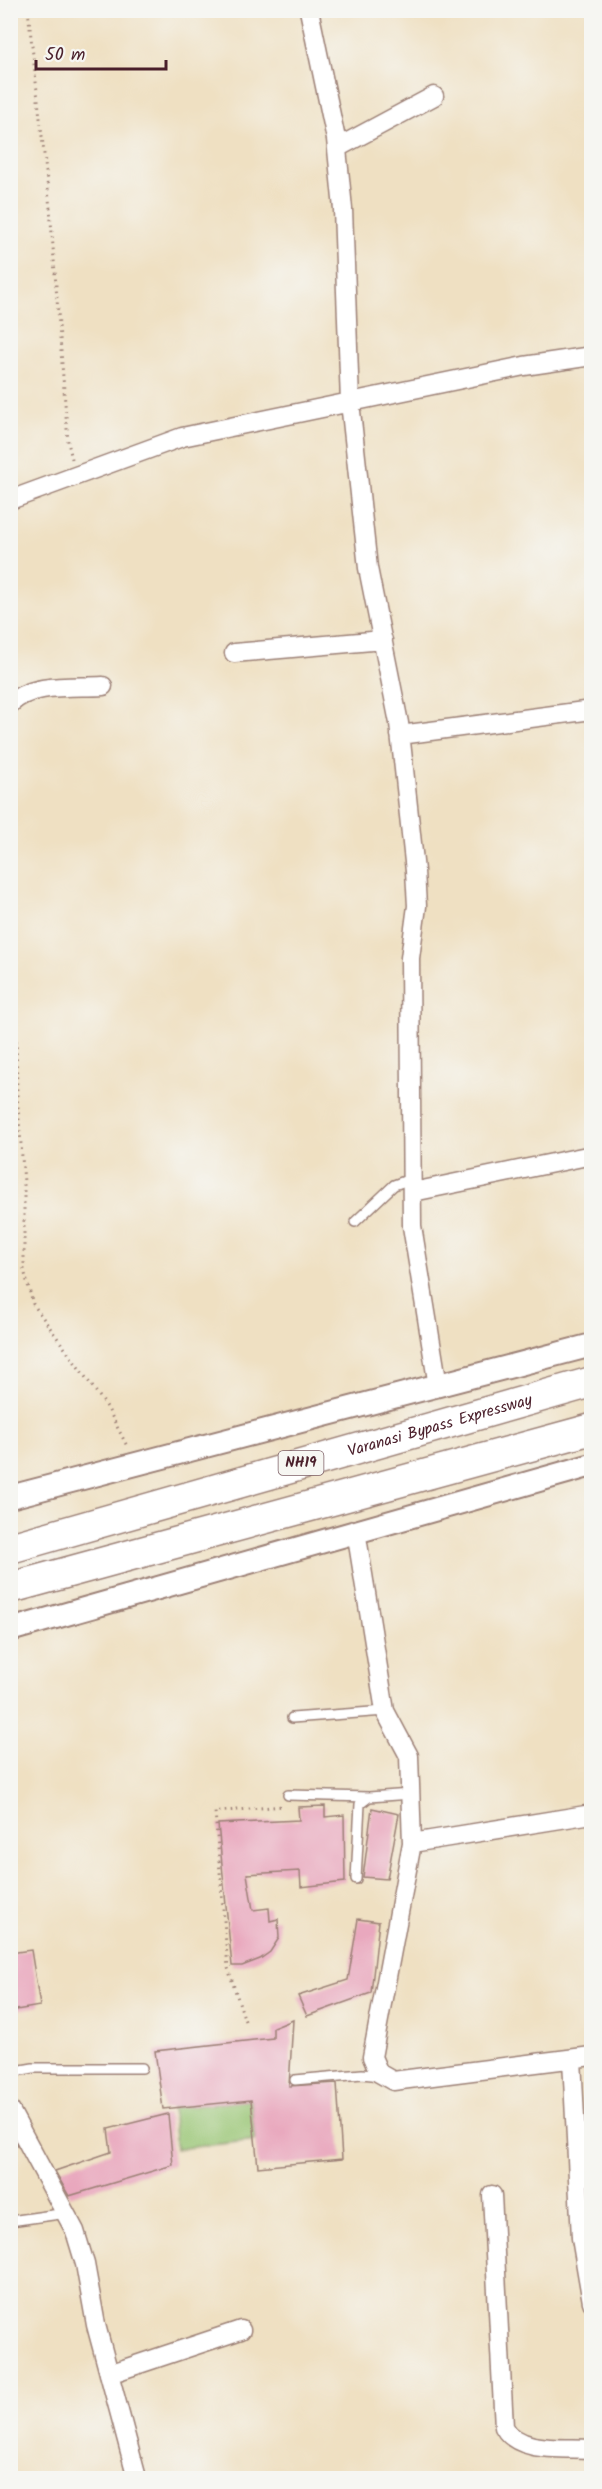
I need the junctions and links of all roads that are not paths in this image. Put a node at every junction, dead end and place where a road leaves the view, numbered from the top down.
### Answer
1 (309, 10) edge
2 (434, 96) dead end
3 (337, 148) junction
4 (591, 356) edge
5 (350, 402) junction
6 (10, 500) edge
7 (383, 640) junction
8 (234, 653) dead end
9 (103, 686) dead end
10 (10, 704) edge
11 (591, 710) edge
12 (400, 735) junction
13 (591, 1155) edge
14 (413, 1185) junction
15 (355, 1222) dead end
16 (591, 1345) edge
17 (591, 1382) edge
18 (438, 1386) junction
19 (591, 1429) edge
20 (591, 1465) edge
21 (10, 1497) edge
22 (356, 1531) junction
23 (10, 1548) edge
24 (10, 1588) edge
25 (10, 1630) edge
26 (385, 1711) junction
27 (292, 1718) dead end
28 (288, 1794) road end
29 (411, 1794) junction
30 (369, 1797) junction
31 (591, 1814) edge
32 (412, 1843) junction
33 (356, 1879) dead end
34 (591, 2056) edge
35 (572, 2059) junction
36 (142, 2068) dead end
37 (10, 2072) edge
38 (382, 2076) junction
39 (295, 2079) dead end
40 (10, 2110) edge
41 (492, 2195) dead end
42 (67, 2213) junction
43 (10, 2221) edge
44 (591, 2302) edge
45 (241, 2330) dead end
46 (109, 2374) junction
47 (591, 2449) edge
48 (137, 2478) edge

1 - 3 street
2 - 3 street
3 - 5 street
4 - 5 street
5 - 6 street
5 - 7 street
7 - 8 street
7 - 12 street
9 - 10 street
11 - 12 street
12 - 14 street
13 - 14 street
14 - 15 lane
14 - 18 street
16 - 18 street
17 - 23 highway, Varanasi Bypass Expressway / NH19
18 - 21 street
19 - 24 highway
20 - 22 street
22 - 25 street
22 - 26 street
26 - 27 lane
26 - 29 street
28 - 30 lane
29 - 30 lane
29 - 32 street
30 - 33 lane
31 - 32 street
32 - 38 street
34 - 35 street
35 - 38 street
35 - 44 street
36 - 37 lane
38 - 39 lane
40 - 42 street
41 - 47 street
42 - 43 lane
42 - 46 street
45 - 46 street
46 - 48 street

